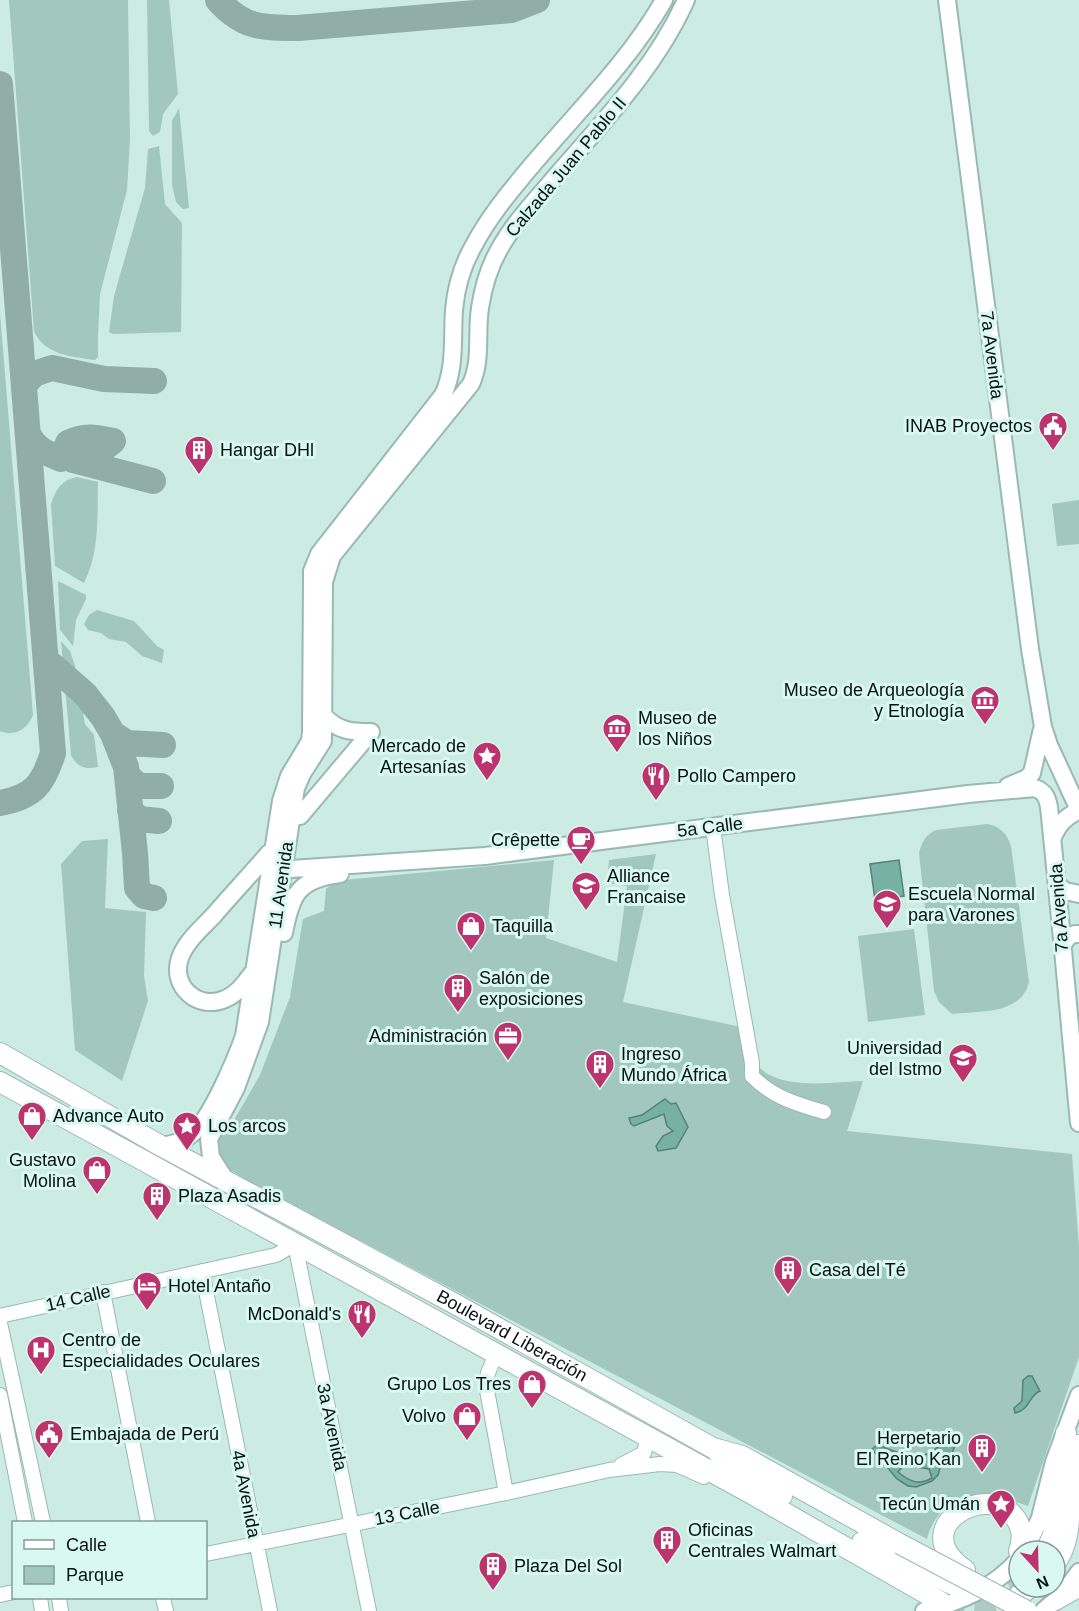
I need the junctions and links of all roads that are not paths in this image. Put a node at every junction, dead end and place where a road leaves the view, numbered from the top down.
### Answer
1 (664, 0) edge
2 (686, 0) edge
3 (947, 0) edge
4 (318, 577) junction
5 (324, 716) junction
6 (1043, 727) junction
7 (1058, 762) junction
8 (1079, 783) edge
9 (968, 794) junction
10 (1079, 810) edge
11 (300, 816) dead end
12 (713, 827) junction
13 (1053, 837) junction
14 (269, 853) dead end
15 (485, 856) junction
16 (291, 869) dead end
17 (264, 877) dead end
18 (1058, 885) junction
19 (232, 894) junction
20 (1079, 894) edge
21 (1079, 934) edge
22 (1062, 948) junction
23 (256, 968) junction
24 (260, 1022) junction
25 (0, 1053) edge
26 (0, 1082) edge
27 (824, 1112) dead end
28 (1079, 1123) edge
29 (161, 1146) junction
30 (225, 1179) junction
31 (295, 1244) junction
32 (202, 1271) junction
33 (103, 1293) junction
34 (0, 1316) edge
35 (0, 1323) edge
36 (496, 1354) junction
37 (0, 1395) edge
38 (1079, 1395) edge
39 (644, 1435) junction
40 (1072, 1439) edge
41 (713, 1448) junction
42 (609, 1470) junction
43 (724, 1479) junction
44 (506, 1493) junction
45 (25, 1521) edge
46 (43, 1521) edge
47 (148, 1521) edge
48 (352, 1524) junction
49 (1021, 1539) edge
50 (1030, 1539) edge
51 (1051, 1539) edge
52 (1067, 1539) edge
53 (255, 1544) junction
54 (207, 1554) edge
55 (1007, 1567) edge
56 (1079, 1572) edge
57 (964, 1580) junction
58 (1079, 1590) edge
59 (935, 1603) edge
60 (1038, 1605) edge
61 (270, 1611) edge
62 (369, 1611) edge

1 - 4 main road, Calzada Juan Pablo II
2 - 4 main road, Calzada Juan Pablo II
3 - 6 main road, 7a Avenida
4 - 5 main road, 11 Avenida
4 - 23 main road, 11 Avenida
5 - 11 main road
5 - 24 main road, 11 Avenida
6 - 7 main road, 7a Avenida
6 - 9 main road
7 - 8 main road
7 - 10 main road, 7a Avenida
9 - 12 main road, 5a Calle
9 - 13 main road, 5a Calle
10 - 13 main road
12 - 15 main road, 5a Calle
12 - 27 street
13 - 18 main road, 7a Avenida
14 - 19 main road
15 - 16 main road, 5a Calle
15 - 24 main road
17 - 19 main road
18 - 20 main road
18 - 22 main road, 7a Avenida
19 - 23 main road
21 - 22 main road
22 - 28 main road, 7a Avenida
23 - 29 main road, 11 Avenida
24 - 30 main road, 11 Avenida
25 - 29 highway, Boulevard Liberación
26 - 31 highway, Boulevard Liberación
29 - 30 highway, Boulevard Liberación
30 - 41 highway, Boulevard Liberación
31 - 32 street, 14 Calle
31 - 36 highway, Boulevard Liberación
31 - 48 street, 3a Avenida
32 - 33 street, 14 Calle
32 - 53 street, 4a Avenida
33 - 34 street, 14 Calle
33 - 47 street
35 - 46 street
36 - 39 highway, Boulevard Liberación
36 - 44 street
37 - 45 street
38 - 40 main road
39 - 42 street, 13 Calle
39 - 43 highway, Boulevard Liberación
40 - 50 main road
40 - 51 highway
40 - 52 highway
41 - 57 highway
41 - 60 highway, Boulevard Liberación, bridge
42 - 43 street, 13 Calle
42 - 44 street, 13 Calle
43 - 59 highway, Boulevard Liberación
44 - 48 street, 13 Calle
48 - 53 street, 13 Calle
48 - 62 street, 3a Avenida
49 - 57 highway
53 - 54 street, 13 Calle
53 - 61 street, 4a Avenida
55 - 59 main road
56 - 60 main road
57 - 60 highway
58 - 60 street

